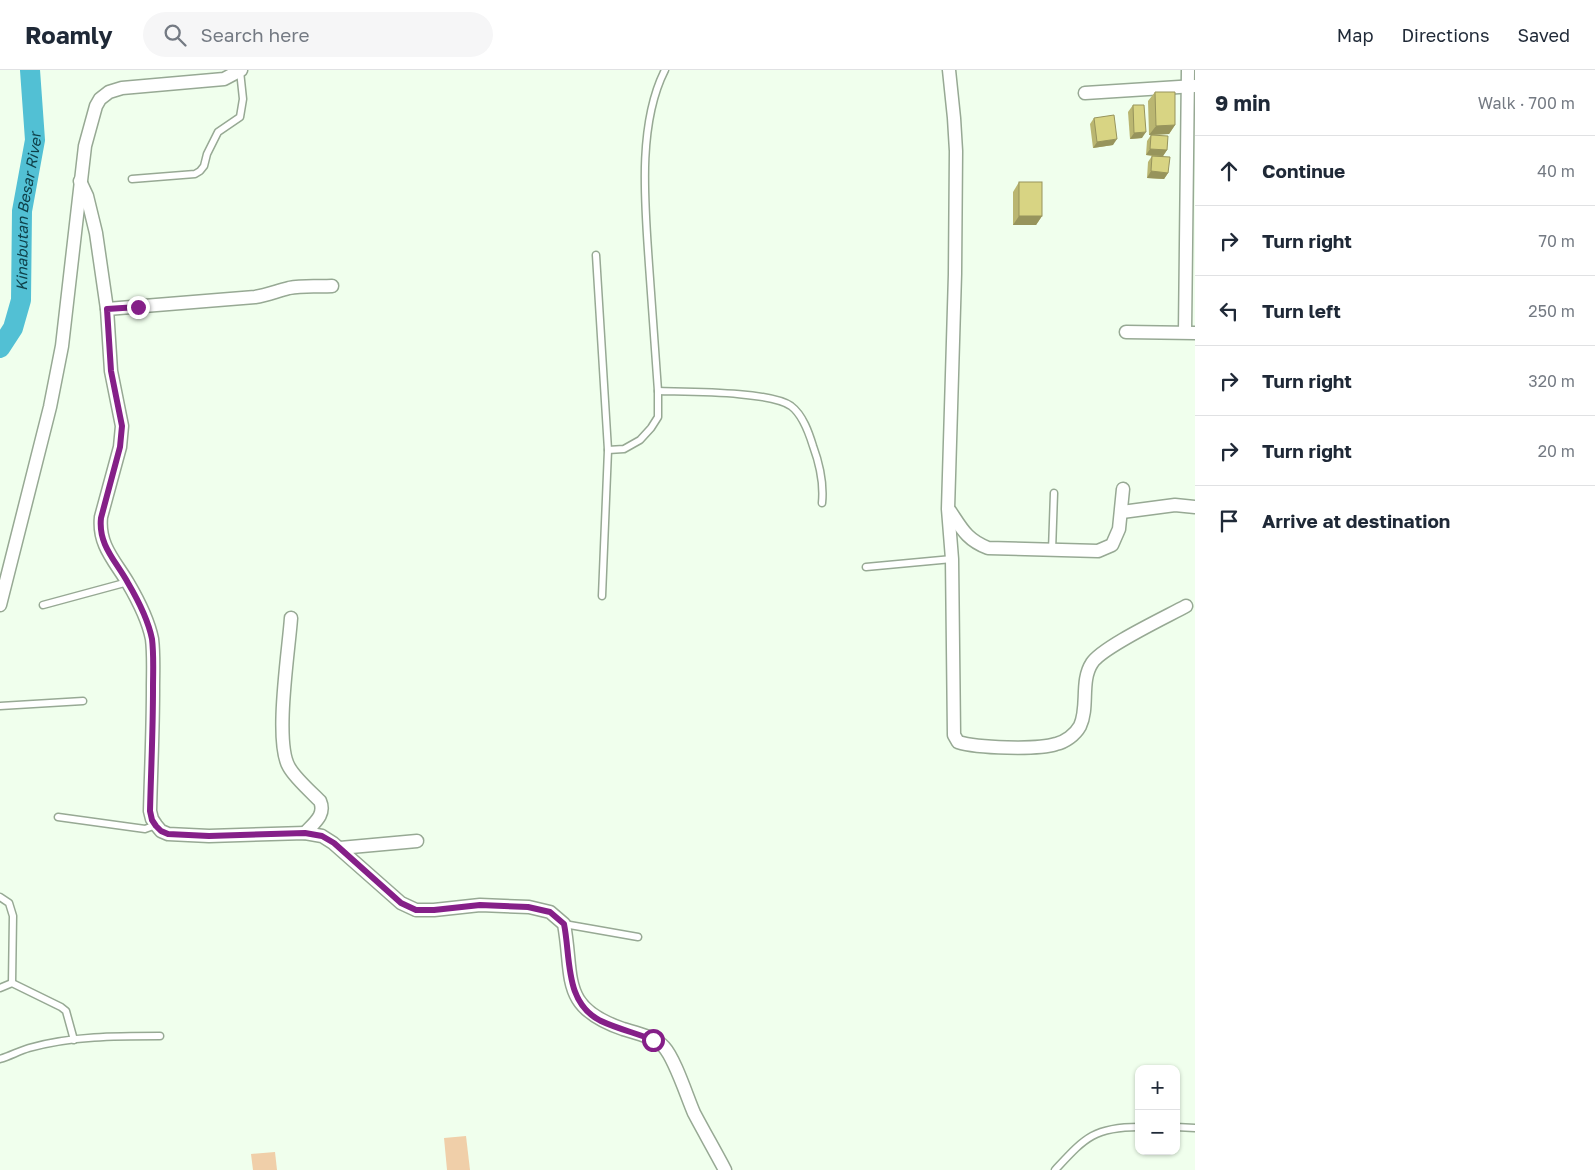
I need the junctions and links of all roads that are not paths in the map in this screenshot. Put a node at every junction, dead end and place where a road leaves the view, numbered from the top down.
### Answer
1 (665, 70) edge
2 (948, 70) edge
3 (1188, 70) edge
4 (240, 71) edge
5 (1192, 86) edge
6 (1085, 93) dead end
7 (132, 179) dead end
8 (80, 181) junction
9 (596, 256) dead end
10 (332, 286) dead end
11 (107, 309) junction
12 (1126, 332) dead end
13 (1190, 332) edge
14 (658, 391) junction
15 (608, 450) junction
16 (1123, 489) dead end
17 (1054, 493) dead end
18 (822, 503) dead end
19 (1195, 507) edge
20 (948, 509) junction
21 (1122, 512) junction
22 (1052, 551) junction
23 (952, 559) junction
24 (866, 567) dead end
25 (128, 582) junction
26 (602, 596) dead end
27 (0, 605) edge
28 (43, 605) dead end
29 (1186, 606) dead end
30 (292, 618) dead end
31 (83, 701) dead end
32 (0, 706) edge
33 (58, 817) dead end
34 (156, 826) junction
35 (305, 833) junction
36 (417, 841) dead end
37 (340, 848) junction
38 (0, 897) edge
39 (564, 924) junction
40 (638, 937) dead end
41 (12, 983) junction
42 (0, 988) edge
43 (160, 1036) dead end
44 (74, 1040) junction
45 (0, 1060) edge
46 (1135, 1127) edge
47 (1180, 1127) edge
48 (1195, 1128) edge
49 (725, 1170) edge
50 (1055, 1170) edge

1 - 14 lane
2 - 20 street
3 - 5 street
4 - 7 lane
4 - 8 street
5 - 6 street
5 - 13 street
8 - 11 street
8 - 27 street
9 - 15 lane
10 - 11 street
11 - 25 street
12 - 13 street
14 - 15 lane
14 - 18 lane
15 - 26 lane
16 - 21 street
17 - 22 lane
19 - 21 street
20 - 22 street
20 - 23 street
21 - 22 street
23 - 24 lane
23 - 29 street
25 - 28 lane
25 - 34 street
30 - 35 street
31 - 32 lane
33 - 34 lane
34 - 35 street
35 - 37 street
36 - 37 street
37 - 39 street
38 - 41 lane
39 - 40 lane
39 - 49 street
41 - 42 lane
41 - 44 lane
43 - 44 lane
44 - 45 lane
46 - 50 lane
47 - 48 lane

